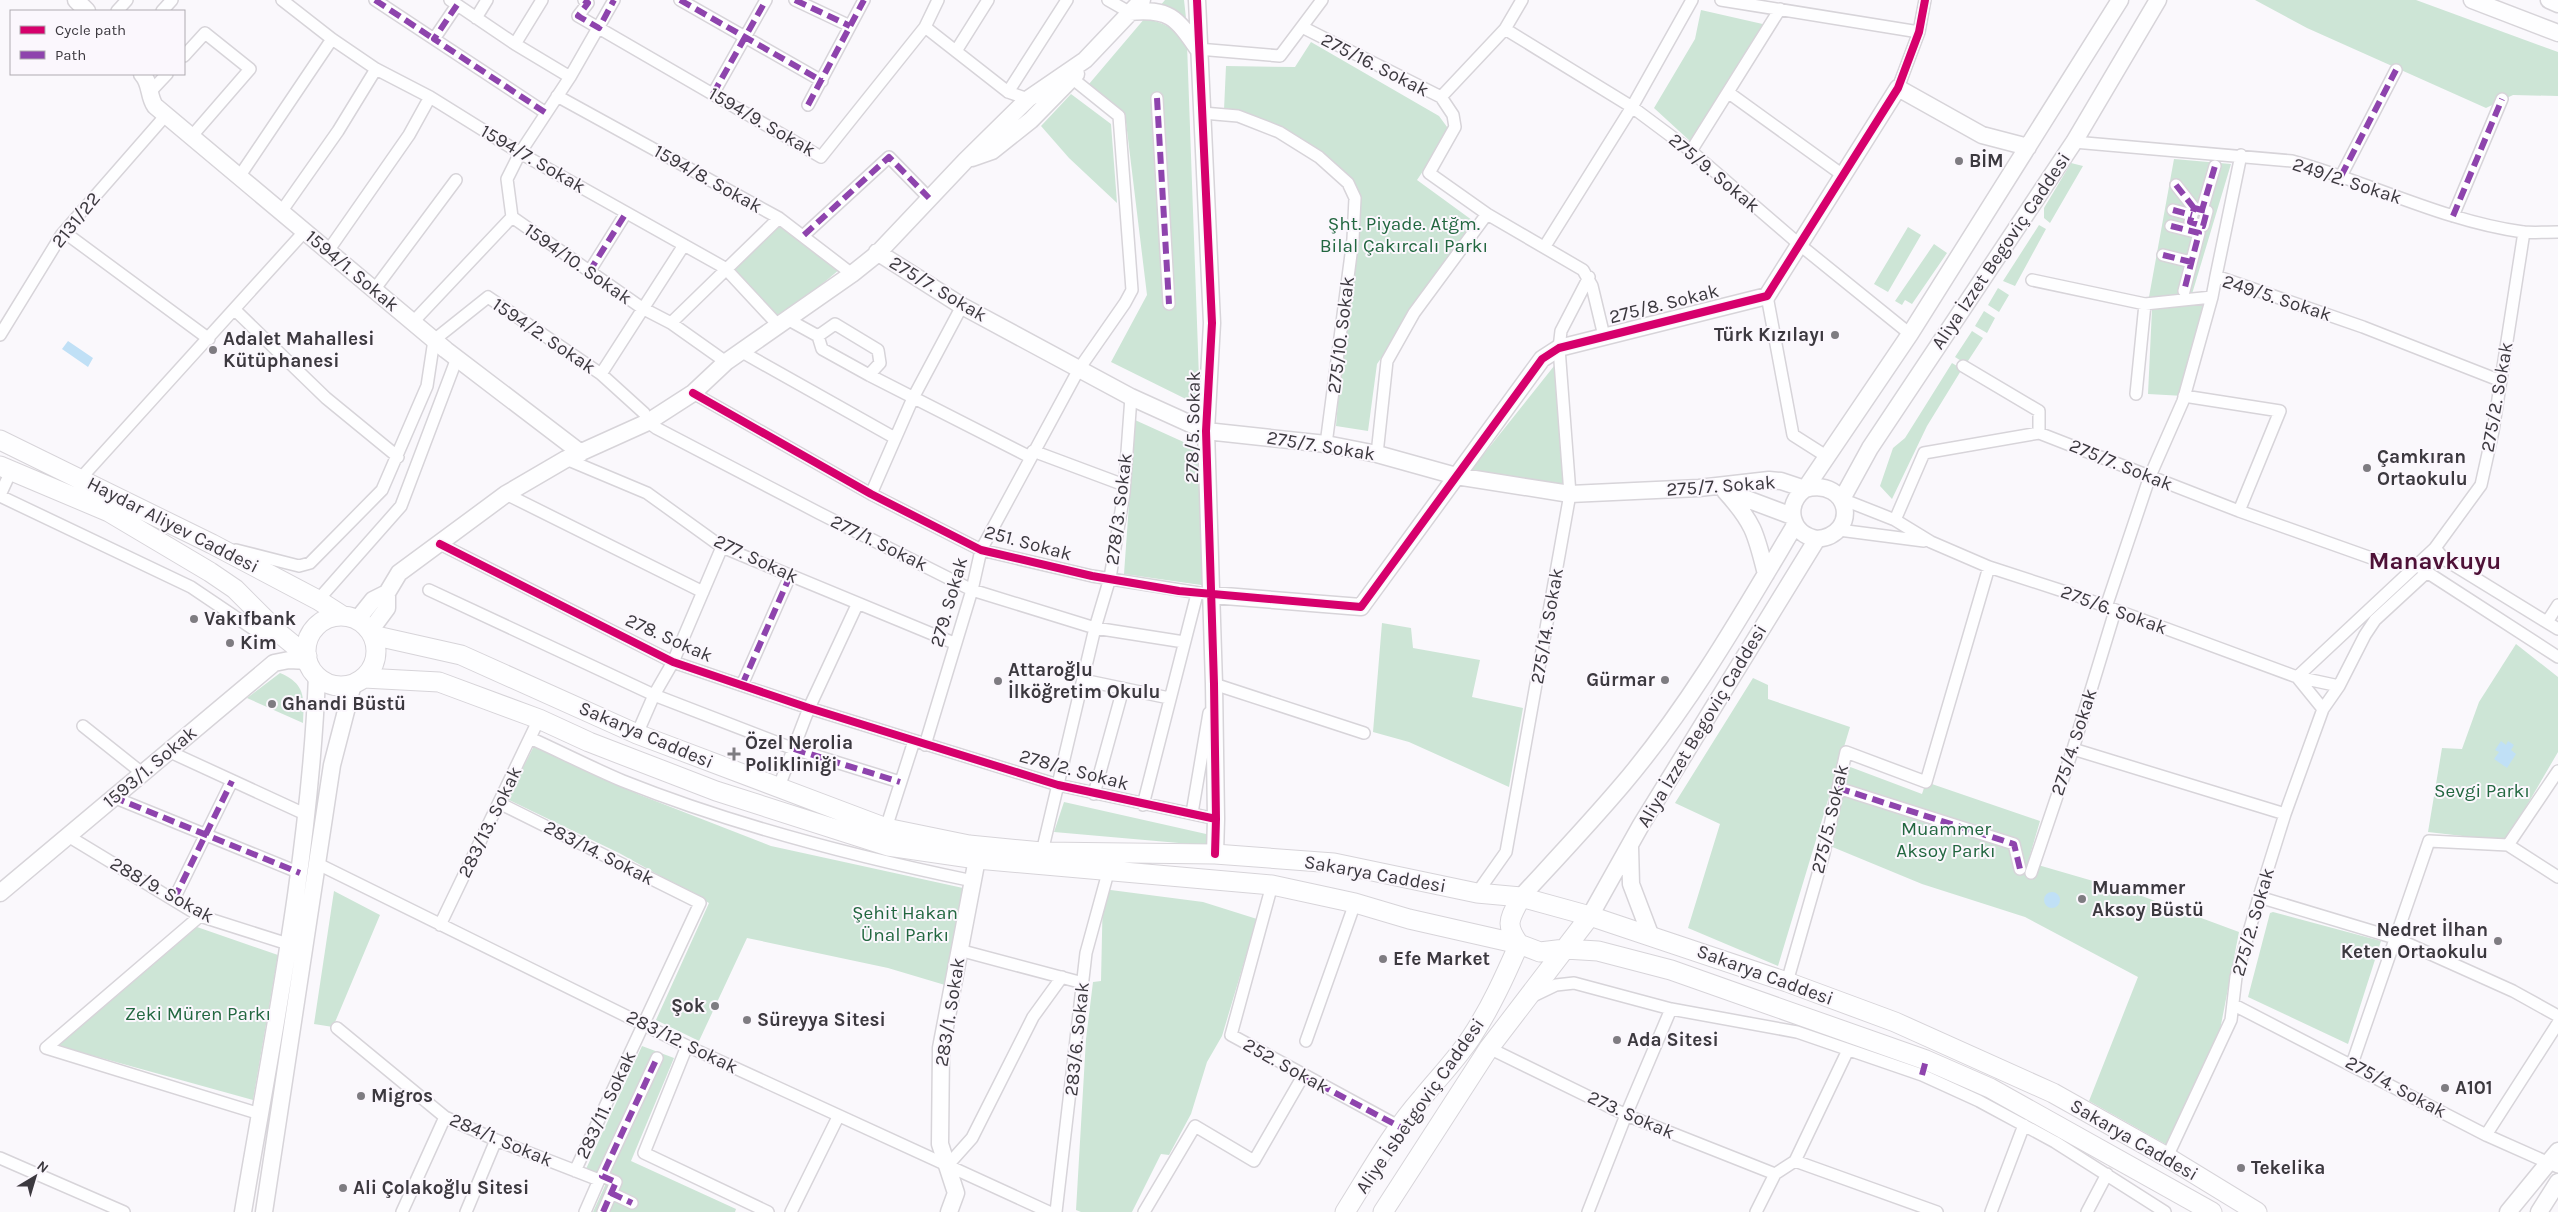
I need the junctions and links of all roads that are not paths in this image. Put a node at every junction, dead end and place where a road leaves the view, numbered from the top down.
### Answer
1 (76, 0) edge
2 (127, 0) edge
3 (172, 0) edge
4 (282, 0) edge
5 (375, 0) edge
6 (486, 0) edge
7 (542, 0) edge
8 (584, 0) edge
9 (614, 0) edge
10 (680, 0) edge
11 (766, 0) edge
12 (795, 0) edge
13 (864, 0) edge
14 (938, 0) edge
15 (988, 0) edge
16 (1067, 0) edge
17 (1108, 0) edge
18 (1142, 0) edge
19 (1197, 0) edge
20 (1322, 0) edge
21 (1522, 0) edge
22 (1692, 0) edge
23 (1722, 0) edge
24 (1925, 0) edge
25 (2120, 0) edge
26 (2158, 0) edge
27 (2472, 0) edge
28 (2549, 0) edge
29 (454, 3) edge
30 (2558, 4) edge
31 (1787, 7) edge
32 (86, 10) edge
33 (118, 10) edge
34 (163, 10) edge
35 (1129, 12) junction
36 (476, 18) junction
37 (850, 26) junction
38 (926, 26) junction
39 (1302, 27) junction
40 (599, 28) junction
41 (1505, 29) junction
42 (1919, 32) junction
43 (2558, 33) edge
44 (746, 37) junction
45 (332, 39) junction
46 (434, 39) junction
47 (515, 44) junction
48 (1198, 49) junction
49 (956, 51) junction
50 (185, 55) edge
51 (1086, 60) junction
52 (376, 69) junction
53 (2396, 70) dead end
54 (142, 75) edge
55 (166, 75) edge
56 (570, 77) junction
57 (1073, 79) junction
58 (822, 81) junction
59 (1898, 88) junction
60 (151, 92) junction
61 (1008, 92) junction
62 (713, 94) junction
63 (1729, 94) junction
64 (557, 96) junction
65 (430, 97) junction
66 (1441, 97) junction
67 (1157, 98) dead end
68 (1028, 99) junction
69 (2502, 99) dead end
70 (808, 106) dead end
71 (1632, 107) junction
72 (546, 113) junction
73 (1203, 113) junction
74 (166, 115) junction
75 (192, 137) junction
76 (2074, 142) junction
77 (2028, 147) junction
78 (1691, 152) junction
79 (520, 154) junction
80 (2241, 155) junction
81 (965, 161) junction
82 (2215, 166) dead end
83 (1844, 176) junction
84 (2341, 176) junction
85 (240, 177) junction
86 (456, 180) dead end
87 (2176, 185) dead end
88 (929, 198) junction
89 (2173, 210) dead end
90 (281, 212) junction
91 (626, 213) junction
92 (1487, 214) junction
93 (2454, 216) junction
94 (512, 217) junction
95 (779, 218) junction
96 (2199, 218) junction
97 (2171, 226) dead end
98 (64, 232) junction
99 (304, 232) junction
100 (2524, 232) junction
101 (2558, 232) edge
102 (804, 235) junction
103 (684, 245) junction
104 (1800, 245) junction
105 (1545, 246) junction
106 (328, 251) junction
107 (877, 252) junction
108 (2163, 255) dead end
109 (2195, 256) junction
110 (725, 268) junction
111 (589, 272) junction
112 (852, 274) junction
113 (2216, 276) junction
114 (1589, 277) junction
115 (2032, 280) dead end
116 (374, 290) junction
117 (2184, 290) dead end
118 (1767, 296) junction
119 (2212, 297) junction
120 (1169, 304) dead end
121 (2145, 304) junction
122 (962, 306) junction
123 (642, 308) junction
124 (236, 310) junction
125 (412, 322) junction
126 (784, 322) junction
127 (671, 323) junction
128 (1910, 334) junction
129 (0, 335) edge
130 (818, 336) junction
131 (1604, 336) junction
132 (209, 339) junction
133 (434, 340) junction
134 (1559, 348) junction
135 (742, 352) junction
136 (457, 358) junction
137 (726, 362) junction
138 (1964, 366) dead end
139 (1079, 369) junction
140 (601, 374) junction
141 (869, 376) junction
142 (2501, 381) junction
143 (693, 393) junction
144 (2136, 394) dead end
145 (2184, 396) junction
146 (1131, 397) junction
147 (913, 398) junction
148 (648, 422) junction
149 (1206, 431) junction
150 (2039, 432) junction
151 (895, 438) junction
152 (0, 440) edge
153 (1326, 444) junction
154 (1032, 454) junction
155 (1377, 454) junction
156 (574, 456) junction
157 (1826, 456) junction
158 (398, 457) junction
159 (6, 469) edge
160 (1456, 476) junction
161 (2150, 476) junction
162 (81, 478) junction
163 (1124, 485) junction
164 (1720, 489) junction
165 (1805, 489) junction
166 (506, 494) junction
167 (871, 494) junction
168 (1570, 494) junction
169 (0, 496) edge
170 (1842, 499) junction
171 (2239, 511) junction
172 (1894, 520) junction
173 (1793, 521) junction
174 (1839, 530) junction
175 (1817, 539) junction
176 (1931, 542) junction
177 (212, 544) junction
178 (440, 544) junction
179 (722, 547) junction
180 (2435, 548) junction
181 (981, 550) junction
182 (2377, 560) dead end
183 (2417, 565) junction
184 (1989, 567) junction
185 (210, 572) junction
186 (2426, 573) junction
187 (1766, 574) junction
188 (790, 576) junction
189 (1110, 578) junction
190 (191, 587) junction
191 (430, 590) dead end
192 (972, 590) junction
193 (703, 592) junction
194 (1204, 594) junction
195 (318, 600) junction
196 (858, 605) junction
197 (2558, 605) edge
198 (1361, 607) joint
199 (2110, 609) junction
200 (2547, 622) junction
201 (361, 626) junction
202 (1095, 628) junction
203 (2558, 629) edge
204 (279, 633) junction
205 (1184, 642) junction
206 (954, 643) junction
207 (2558, 657) edge
208 (673, 662) junction
209 (310, 664) junction
210 (2297, 677) junction
211 (1083, 680) junction
212 (359, 681) junction
213 (742, 684) junction
214 (1214, 684) junction
215 (2339, 686) junction
216 (1123, 689) junction
217 (654, 695) junction
218 (1170, 698) junction
219 (809, 708) junction
220 (2323, 709) junction
221 (539, 719) junction
222 (83, 726) dead end
223 (1364, 733) dead end
224 (637, 734) junction
225 (530, 738) junction
226 (919, 743) junction
227 (794, 749) junction
228 (2074, 749) junction
229 (168, 751) junction
230 (2558, 771) edge
231 (142, 773) junction
232 (232, 781) junction
233 (900, 782) junction
234 (1058, 785) junction
235 (1838, 788) junction
236 (778, 789) junction
237 (1094, 794) junction
238 (113, 797) junction
239 (499, 803) junction
240 (1144, 805) junction
241 (1192, 813) junction
242 (2285, 814) junction
243 (307, 815) junction
244 (1216, 819) junction
245 (886, 828) junction
246 (206, 835) junction
247 (68, 836) junction
248 (1630, 846) junction
249 (2508, 846) junction
250 (1042, 852) junction
251 (1215, 854) junction
252 (977, 859) junction
253 (318, 864) junction
254 (1109, 869) junction
255 (2020, 869) dead end
256 (2031, 873) dead end
257 (300, 874) junction
258 (2558, 876) edge
259 (973, 881) junction
260 (1272, 885) junction
261 (0, 893) edge
262 (1477, 893) junction
263 (1521, 897) junction
264 (2259, 897) junction
265 (174, 899) junction
266 (700, 903) joint
267 (1355, 903) junction
268 (200, 916) junction
269 (1590, 916) junction
270 (440, 925) junction
271 (1650, 934) junction
272 (2395, 938) junction
273 (288, 944) junction
274 (1519, 944) junction
275 (1565, 949) junction
276 (960, 950) junction
277 (1062, 977) junction
278 (1083, 982) junction
279 (1787, 982) junction
280 (1528, 998) junction
281 (2234, 1005) junction
282 (1671, 1009) junction
283 (2558, 1016) edge
284 (2558, 1023) edge
285 (645, 1024) junction
286 (337, 1028) dead end
287 (1306, 1041) dead end
288 (687, 1046) junction
289 (1489, 1048) junction
290 (1848, 1050) junction
291 (657, 1058) dead end
292 (2352, 1064) junction
293 (1924, 1067) junction
294 (1303, 1076) junction
295 (260, 1114) junction
296 (1626, 1115) junction
297 (445, 1117) junction
298 (838, 1117) junction
299 (2024, 1126) junction
300 (1400, 1127) junction
301 (2486, 1135) junction
302 (496, 1140) junction
303 (2167, 1157) junction
304 (0, 1158) edge
305 (2554, 1160) edge
306 (1795, 1161) junction
307 (947, 1166) junction
308 (575, 1171) junction
309 (1775, 1174) junction
310 (2107, 1174) junction
311 (2558, 1182) edge
312 (612, 1193) junction
313 (632, 1203) dead end
314 (266, 1211) edge
315 (124, 1212) edge
316 (243, 1212) edge
317 (402, 1212) edge
318 (466, 1212) edge
319 (584, 1212) edge
320 (603, 1212) edge
321 (768, 1212) edge
322 (791, 1212) edge
323 (950, 1212) edge
324 (1049, 1212) edge
325 (1056, 1212) edge
326 (1144, 1212) edge
327 (1345, 1212) edge
328 (1383, 1212) edge
329 (1588, 1212) edge
330 (1756, 1212) edge
331 (1937, 1212) edge
332 (1991, 1212) edge
333 (2087, 1212) edge
334 (2165, 1212) edge
335 (2212, 1212) edge
336 (2257, 1212) edge
337 (2508, 1212) edge
338 (2539, 1212) edge

1 - 32 main road
2 - 33 street
3 - 34 street
4 - 45 street, 1594/7. Sokak
5 - 46 street
6 - 36 street
7 - 47 street
8 - 40 street, 1594/9. Sokak
9 - 40 street, 1594/10. Sokak
10 - 44 street
11 - 44 street
12 - 37 street
13 - 37 street
14 - 38 street
15 - 49 street
16 - 61 street
17 - 35 street
18 - 35 main road
19 - 48 main road, 278/5. Sokak
20 - 39 street
21 - 41 street
22 - 71 street
23 - 31 street
24 - 42 street
25 - 77 main road, Aliya İzzet Begoviç Caddesi
26 - 76 main road, Aliya İzzet Begoviç Caddesi
27 - 43 main road
28 - 30 main road
29 - 36 street
29 - 46 street
31 - 42 street
31 - 63 street
35 - 48 main road
35 - 51 main road
36 - 47 street
37 - 58 street
38 - 49 street
38 - 62 street, 1594/9. Sokak
39 - 48 street
39 - 66 street, 275/16. Sokak
40 - 56 street, 1594/10. Sokak
40 - 62 street, 1594/9. Sokak
41 - 66 street
41 - 71 street, 275/9. Sokak
42 - 59 street
44 - 58 street
44 - 62 street
45 - 52 street, 1594/7. Sokak
45 - 85 street
46 - 72 street
47 - 56 street
48 - 73 main road, 278/5. Sokak
49 - 61 street
50 - 75 street
51 - 57 main road
51 - 68 main road
52 - 65 street, 1594/7. Sokak
52 - 90 street
53 - 84 street
54 - 60 main road, 1594/1. Sokak
55 - 60 street
56 - 64 street, 1594/10. Sokak
57 - 81 main road
57 - 139 street, 279. Sokak
58 - 70 street
59 - 77 main road
59 - 83 main road
60 - 74 main road, 1594/1. Sokak
61 - 68 street
63 - 78 street
63 - 83 street
64 - 72 street, 1594/10. Sokak
64 - 95 street, 1594/8. Sokak
65 - 79 street, 1594/7. Sokak
65 - 106 street
66 - 92 street, 275/16. Sokak
67 - 120 street
68 - 81 main road
69 - 93 street
71 - 78 street, 275/9. Sokak
71 - 105 street
72 - 79 street, 1594/10. Sokak
73 - 149 main road, 278/5. Sokak
73 - 153 street, 275/10. Sokak
74 - 75 main road, 1594/1. Sokak
74 - 98 street, 2131/22
75 - 85 main road, 1594/1. Sokak
76 - 80 street, 249/2. Sokak
76 - 170 main road, Aliya İzzet Begoviç Caddesi
77 - 128 main road, Aliya İzzet Begoviç Caddesi
78 - 104 street, 275/9. Sokak
79 - 91 street, 1594/7. Sokak
79 - 94 street, 1594/10. Sokak
80 - 84 street, 249/2. Sokak
80 - 113 street
81 - 88 main road
82 - 96 street
83 - 104 main road
84 - 93 street, 249/2. Sokak
85 - 90 main road, 1594/1. Sokak
86 - 116 street
87 - 96 street
88 - 102 street
88 - 107 main road
89 - 96 street
90 - 99 main road, 1594/1. Sokak
91 - 103 street, 1594/7. Sokak
91 - 111 street
92 - 105 street, 275/16. Sokak
92 - 155 street
93 - 100 street, 249/2. Sokak
94 - 111 street, 1594/10. Sokak
94 - 125 street
95 - 102 street, 1594/8. Sokak
95 - 110 street
96 - 97 street
96 - 109 street
98 - 129 street, 2131/22
98 - 132 street
99 - 106 main road, 1594/1. Sokak
99 - 124 street
100 - 101 street, 249/2. Sokak
100 - 142 street, 275/2. Sokak
102 - 112 street, 1594/8. Sokak
103 - 110 street, 1594/7. Sokak
103 - 123 street
104 - 118 main road
104 - 128 street, 275/9. Sokak
105 - 114 street, 275/16. Sokak
106 - 116 main road, 1594/1. Sokak
107 - 112 main road
107 - 122 main road, 275/7. Sokak
108 - 109 street
109 - 117 street
110 - 126 street, 1594/7. Sokak
110 - 127 street
111 - 123 street, 1594/10. Sokak
112 - 126 main road
113 - 119 street, 249/5. Sokak
113 - 142 street, 249/5. Sokak
114 - 131 street
114 - 134 street, 275/14. Sokak
115 - 121 street, 249/5. Sokak
116 - 125 main road, 1594/1. Sokak
118 - 131 main road, 275/8. Sokak
118 - 157 street
119 - 121 street, 249/5. Sokak
119 - 145 street, 275/4. Sokak
121 - 144 street
122 - 139 main road, 275/7. Sokak
122 - 147 street
123 - 127 street, 1594/10. Sokak
123 - 140 street
124 - 132 street
124 - 158 street
125 - 133 main road, 1594/1. Sokak
126 - 130 street, 1594/7. Sokak
126 - 135 main road
127 - 137 street, 1594/10. Sokak
128 - 157 main road, Aliya İzzet Begoviç Caddesi
130 - 141 street
130 - 141 street
131 - 134 main road, 275/8. Sokak
132 - 162 street
133 - 136 main road, 1594/1. Sokak
133 - 140 street, 1594/2. Sokak
133 - 158 street
134 - 160 main road, 275/8. Sokak
134 - 168 street, 275/14. Sokak
135 - 137 main road
135 - 151 street
136 - 156 main road, 1594/1. Sokak
136 - 195 street
137 - 143 main road
138 - 150 street
139 - 146 main road, 275/7. Sokak
139 - 154 street, 279. Sokak
140 - 148 street, 1594/2. Sokak
141 - 147 street
142 - 180 street, 275/2. Sokak
143 - 148 main road
143 - 167 street, 251. Sokak
145 - 161 street, 275/4. Sokak
145 - 171 street
146 - 149 main road, 275/7. Sokak
146 - 163 street, 278/3. Sokak
147 - 151 street
147 - 154 street
148 - 156 main road
148 - 192 street, 277/1. Sokak
149 - 153 main road, 275/7. Sokak
149 - 194 main road, 278/5. Sokak
150 - 161 street, 275/7. Sokak
150 - 172 street
151 - 167 street
152 - 162 main road, Haydar Aliyev Caddesi
153 - 155 main road, 275/7. Sokak
154 - 163 street
154 - 181 street, 279. Sokak
155 - 160 main road, 275/7. Sokak
156 - 166 main road
156 - 179 street, 277. Sokak
157 - 165 main road, Aliya İzzet Begoviç Caddesi
158 - 177 street
159 - 169 street
159 - 185 main road, Haydar Aliyev Caddesi
160 - 168 main road, 275/7. Sokak
160 - 198 main road, 275/8. Sokak
161 - 171 street, 275/7. Sokak
161 - 199 street, 275/4. Sokak
162 - 177 main road, Haydar Aliyev Caddesi
163 - 189 street, 278/3. Sokak
164 - 165 main road, 275/7. Sokak
164 - 168 main road, 275/7. Sokak
164 - 173 main road
164 - 187 main road
165 - 170 main road
165 - 173 main road, Aliya İzzet Begoviç Caddesi
166 - 178 main road
166 - 193 street
167 - 181 street, 251. Sokak
168 - 262 street, 275/14. Sokak
169 - 190 street
170 - 172 street, 275/6. Sokak
170 - 174 main road, Aliya İzzet Begoviç Caddesi
171 - 182 street, 275/7. Sokak
172 - 176 street, 275/6. Sokak
173 - 175 main road
173 - 187 main road, Aliya İzzet Begoviç Caddesi
174 - 175 main road
174 - 176 street, 275/6. Sokak
175 - 248 main road, Aliya İzzet Begoviç Caddesi
176 - 184 street, 275/6. Sokak
177 - 195 main road, Haydar Aliyev Caddesi
178 - 201 main road
178 - 208 street, 278. Sokak
179 - 188 street, 277. Sokak
179 - 193 street
180 - 183 street, 275/2. Sokak
180 - 186 street, 275/2. Sokak
180 - 200 street
181 - 189 street, 251. Sokak
181 - 192 street, 279. Sokak
183 - 186 street
183 - 210 street, 275/2. Sokak
184 - 199 street, 275/6. Sokak
184 - 235 street, 275/5. Sokak
185 - 190 street
185 - 204 main road, Haydar Aliyev Caddesi
186 - 207 street
186 - 215 street, 275/2. Sokak
187 - 263 main road, Aliya İzzet Begoviç Caddesi
188 - 196 street, 277. Sokak
188 - 213 street
189 - 194 street, 251. Sokak
189 - 202 street, 278/3. Sokak
190 - 204 street
191 - 217 street
192 - 202 street, 277/1. Sokak
192 - 206 street, 279. Sokak
193 - 208 street
194 - 198 main road, 251. Sokak
194 - 205 street, 278/5. Sokak
194 - 214 main road, 278/5. Sokak
195 - 201 main road, Haydar Aliyev Caddesi
196 - 206 street, 277. Sokak
196 - 219 street
197 - 200 street
199 - 210 street, 275/6. Sokak
199 - 228 street, 275/4. Sokak
200 - 203 street
201 - 209 main road
201 - 212 main road
201 - 224 main road, Sakarya Caddesi
202 - 205 street, 277/1. Sokak
202 - 211 street, 278/3. Sokak
204 - 209 main road, Haydar Aliyev Caddesi
205 - 218 street, 278/5. Sokak
206 - 226 street, 279. Sokak
208 - 213 street, 278. Sokak
208 - 217 street
209 - 212 main road
209 - 229 main road, 1593/1. Sokak
209 - 243 main road
210 - 215 street
210 - 220 street
211 - 216 street
211 - 234 street, 278/3. Sokak
212 - 221 main road, Sakarya Caddesi
212 - 253 main road
213 - 219 street, 278. Sokak
214 - 223 street
214 - 241 street
214 - 244 main road, 278/5. Sokak
215 - 220 street, 275/2. Sokak
216 - 218 street
216 - 237 street
217 - 224 street
217 - 227 street
218 - 240 street, 278/5. Sokak
219 - 226 street, 278. Sokak
219 - 227 street
220 - 242 street, 275/2. Sokak
221 - 225 street, 283/13. Sokak
221 - 252 main road, Sakarya Caddesi
222 - 231 street
224 - 236 main road, Sakarya Caddesi
225 - 239 street, 283/13. Sokak
225 - 259 street
226 - 233 street, 279. Sokak
226 - 234 street, 278/2. Sokak
227 - 233 street
227 - 236 street
228 - 242 street
228 - 256 street, 275/4. Sokak
229 - 231 main road, 1593/1. Sokak
229 - 232 street
230 - 249 street
231 - 238 main road, 1593/1. Sokak
232 - 243 street
232 - 246 street
233 - 245 street, 279. Sokak
234 - 237 street, 278/2. Sokak
234 - 250 street, 278/3. Sokak
235 - 255 street
235 - 279 street, 275/5. Sokak
236 - 245 main road, Sakarya Caddesi
237 - 240 street, 278/2. Sokak
238 - 246 street
238 - 247 main road, 1593/1. Sokak
239 - 266 street, 283/14. Sokak
239 - 270 street, 283/13. Sokak
240 - 241 street, 278/2. Sokak
241 - 244 street, 278/2. Sokak
242 - 264 street, 275/2. Sokak
243 - 257 main road
244 - 251 main road, 278/5. Sokak
245 - 250 main road, Sakarya Caddesi
246 - 257 street
246 - 265 street
247 - 261 main road, 1593/1. Sokak
247 - 265 street, 288/9. Sokak
248 - 269 main road, Aliya İzzet Begoviç Caddesi
248 - 271 main road
249 - 258 street
249 - 272 street
250 - 251 main road, Sakarya Caddesi
251 - 262 main road, Sakarya Caddesi
252 - 254 main road, Sakarya Caddesi
252 - 259 main road, 283/1. Sokak
253 - 270 street, 283/12. Sokak
253 - 314 main road
254 - 260 main road, Sakarya Caddesi
254 - 278 street, 283/6. Sokak
257 - 273 main road
259 - 276 main road, 283/1. Sokak
260 - 267 main road, Sakarya Caddesi
260 - 294 street, 252. Sokak
262 - 263 main road, Sakarya Caddesi
263 - 269 main road, Sakarya Caddesi
263 - 274 main road
264 - 272 street
264 - 281 street, 275/2. Sokak
265 - 268 street, 288/9. Sokak
266 - 285 street, 283/11. Sokak
267 - 274 main road, Sakarya Caddesi
267 - 287 street
268 - 273 street, 288/9. Sokak
268 - 295 street
269 - 271 main road, Sakarya Caddesi
269 - 275 main road, Aliye İsbetgoviç Caddesi
270 - 285 street, 283/12. Sokak
271 - 279 main road, Sakarya Caddesi
272 - 283 street
272 - 292 street
273 - 295 main road
274 - 275 main road, Sakarya Caddesi
274 - 300 main road, Aliye İsbetgoviç Caddesi
275 - 280 main road, Aliye İsbetgoviç Caddesi
275 - 293 main road, Sakarya Caddesi
276 - 277 street
276 - 307 main road, 283/1. Sokak
277 - 278 street
277 - 307 street
278 - 325 street, 283/6. Sokak
279 - 303 main road, Sakarya Caddesi
280 - 282 street
280 - 289 main road, Aliye İsbetgoviç Caddesi
281 - 292 street, 275/4. Sokak
281 - 303 street, 275/2. Sokak
282 - 290 street
282 - 296 street
284 - 301 street
285 - 288 street, 283/12. Sokak
285 - 308 street, 283/11. Sokak
286 - 297 street, 284/1. Sokak
288 - 298 street, 283/12. Sokak
288 - 321 street
289 - 296 street, 273. Sokak
289 - 328 main road, Aliye İsbetgoviç Caddesi
290 - 293 street
290 - 306 street
291 - 312 street
292 - 301 street, 275/4. Sokak
293 - 299 street
293 - 335 main road, Sakarya Caddesi
294 - 300 street, 252. Sokak
294 - 326 street
295 - 316 main road
296 - 309 street, 273. Sokak
296 - 329 street
297 - 302 street, 284/1. Sokak
297 - 317 street
298 - 307 street, 283/12. Sokak
298 - 322 street
299 - 310 street
299 - 332 street
300 - 327 main road, Aliye İsbetgoviç Caddesi
301 - 305 street, 275/4. Sokak
302 - 308 street, 284/1. Sokak
302 - 318 street
303 - 336 main road, Sakarya Caddesi
304 - 315 street
305 - 337 main road
306 - 309 street
306 - 331 street
307 - 323 main road, 283/1. Sokak
307 - 324 street, 283/12. Sokak
308 - 319 street, 284/1. Sokak
309 - 330 street
310 - 333 street
310 - 334 street
311 - 338 main road
312 - 313 street
312 - 320 street

